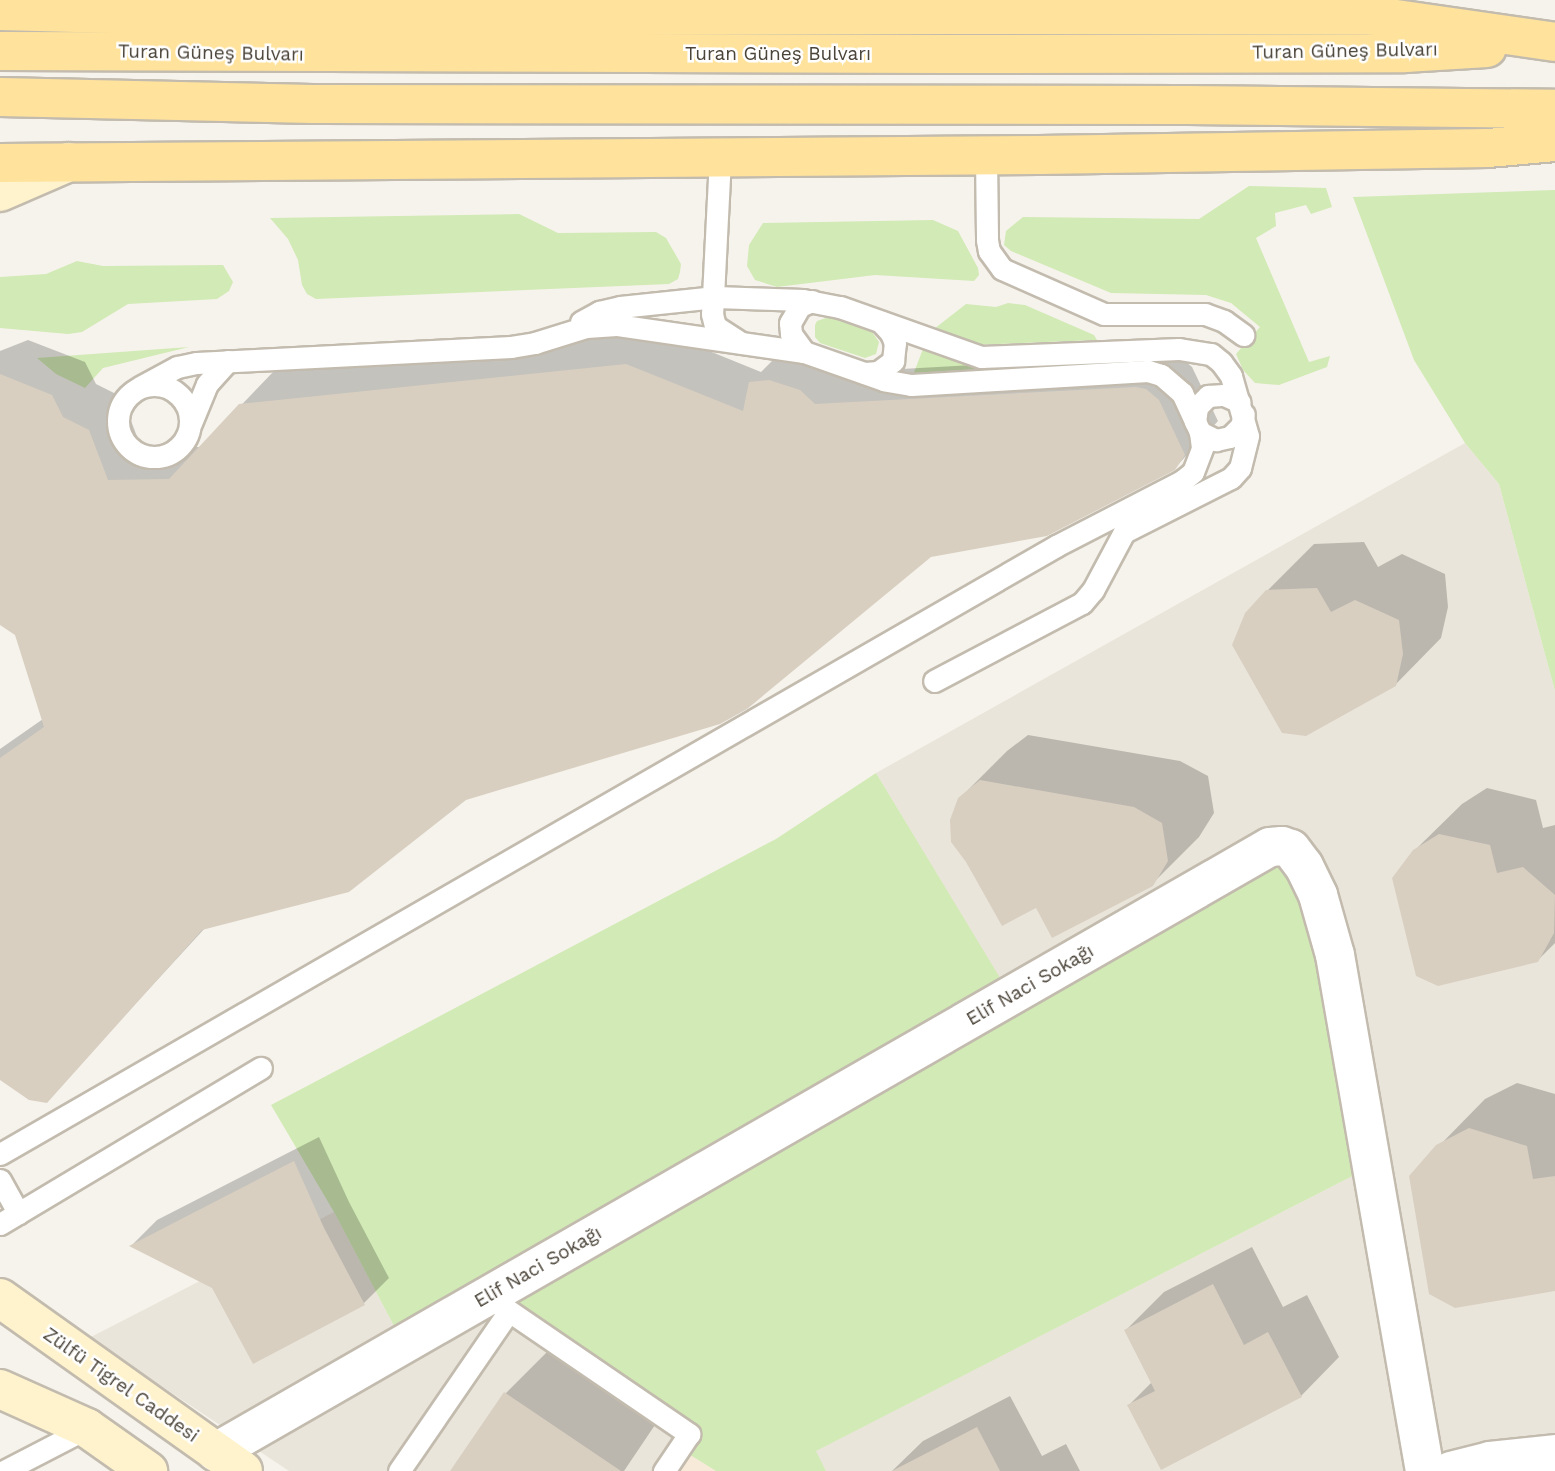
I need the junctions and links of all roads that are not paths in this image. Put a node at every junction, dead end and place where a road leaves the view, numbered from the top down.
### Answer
1 (0, 11) edge
2 (1555, 43) edge
3 (0, 51) edge
4 (0, 97) edge
5 (1555, 109) edge
6 (1555, 142) edge
7 (986, 155) junction
8 (720, 158) junction
9 (72, 161) junction
10 (0, 163) edge
11 (0, 192) edge
12 (715, 297) junction
13 (812, 301) junction
14 (881, 322) junction
15 (558, 335) junction
16 (1243, 335) dead end
17 (745, 345) junction
18 (804, 352) junction
19 (228, 361) junction
20 (866, 373) junction
21 (140, 387) junction
22 (1242, 408) junction
23 (191, 424) junction
24 (1197, 427) junction
25 (934, 681) dead end
26 (261, 1068) dead end
27 (0, 1154) edge
28 (0, 1180) edge
29 (9, 1218) edge
30 (0, 1298) edge
31 (498, 1303) junction
32 (0, 1389) edge
33 (87, 1428) junction
34 (1555, 1454) edge
35 (230, 1462) edge
36 (4, 1471) edge
37 (148, 1471) edge
38 (399, 1471) edge
39 (664, 1471) edge
40 (1425, 1471) edge
41 (1451, 1471) edge

1 - 2 main road
2 - 3 main road, Turan Güneş Bulvarı
4 - 5 main road
6 - 7 main road
7 - 8 main road
7 - 16 lane
8 - 9 main road
8 - 12 lane
9 - 10 main road
9 - 11 main road
12 - 13 lane
12 - 15 lane
12 - 17 lane
13 - 14 lane
13 - 18 lane
14 - 20 lane
14 - 22 lane
15 - 17 lane
15 - 19 lane
17 - 18 lane
18 - 20 lane
19 - 21 lane
19 - 23 lane
20 - 24 lane
21 - 23 lane
21 - 23 lane
22 - 24 lane
22 - 24 lane
22 - 25 lane
24 - 27 lane
26 - 29 lane
28 - 29 lane
30 - 35 main road, Zülfü Tigrel Caddesi
31 - 35 street, Elif Naci Sokağı
31 - 38 lane
31 - 39 lane
31 - 40 street, Elif Naci Sokağı
32 - 33 main road
33 - 36 lane
33 - 37 main road
34 - 41 street

